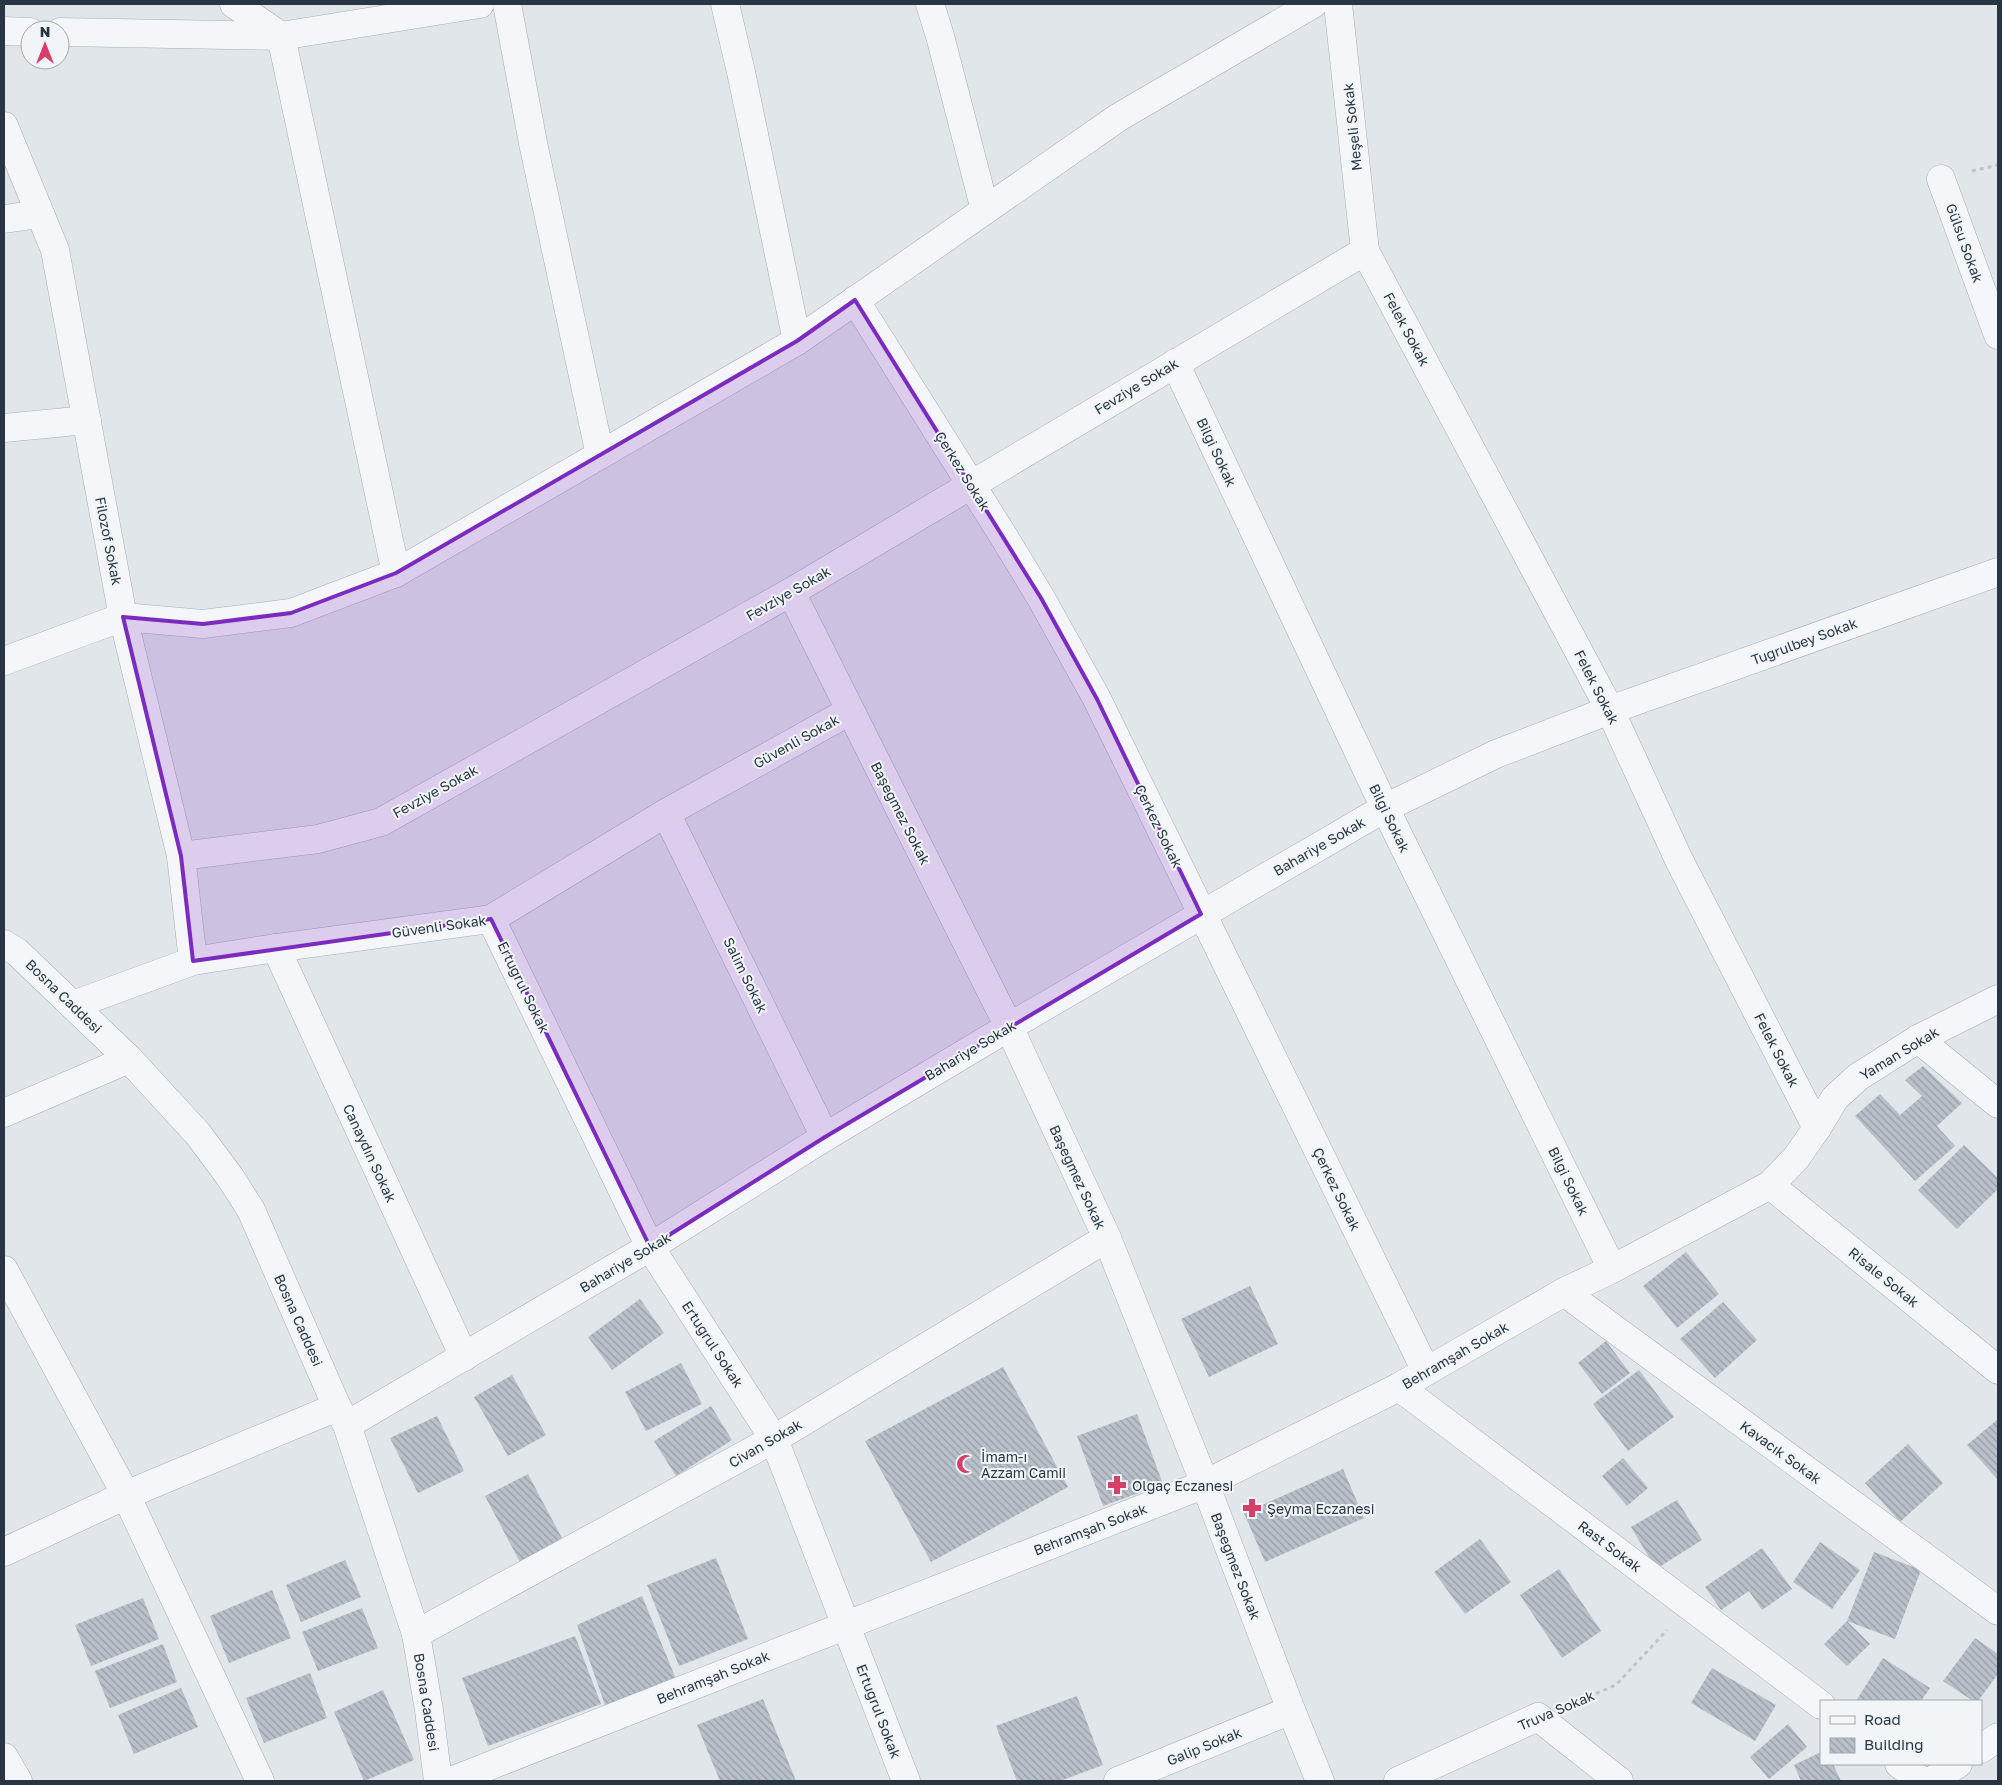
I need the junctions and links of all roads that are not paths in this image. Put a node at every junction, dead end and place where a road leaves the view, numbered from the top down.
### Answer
1 (234, 4) edge
2 (480, 4) edge
3 (507, 4) edge
4 (725, 4) edge
5 (930, 4) edge
6 (1312, 4) edge
7 (1338, 4) edge
8 (4, 32) edge
9 (20, 32) edge
10 (70, 32) edge
11 (281, 36) junction
12 (4, 126) edge
13 (1941, 179) dead end
14 (984, 210) junction
15 (40, 214) junction
16 (4, 219) edge
17 (1365, 251) junction
18 (855, 300) junction
19 (1998, 335) edge
20 (797, 341) junction
21 (1175, 362) junction
22 (87, 420) junction
23 (4, 428) edge
24 (600, 455) junction
25 (971, 484) junction
26 (1998, 572) edge
27 (396, 573) junction
28 (791, 592) junction
29 (123, 616) junction
30 (4, 661) edge
31 (1610, 710) junction
32 (850, 711) junction
33 (1385, 808) junction
34 (666, 813) junction
35 (181, 856) junction
36 (1201, 914) junction
37 (491, 919) junction
38 (4, 944) edge
39 (276, 948) junction
40 (193, 962) junction
41 (1998, 998) edge
42 (73, 1005) junction
43 (1009, 1027) junction
44 (1918, 1039) junction
45 (130, 1059) junction
46 (1998, 1104) edge
47 (4, 1113) edge
48 (1817, 1128) junction
49 (825, 1137) junction
50 (1770, 1185) junction
51 (1107, 1238) junction
52 (650, 1247) junction
53 (1612, 1269) junction
54 (4, 1270) edge
55 (1564, 1292) junction
56 (464, 1357) junction
57 (1998, 1370) edge
58 (1426, 1371) junction
59 (1398, 1387) junction
60 (342, 1416) junction
61 (774, 1439) junction
62 (1205, 1484) junction
63 (126, 1494) junction
64 (4, 1552) edge
65 (1998, 1611) edge
66 (846, 1624) junction
67 (416, 1634) junction
68 (1820, 1704) edge
69 (1290, 1710) junction
70 (1998, 1737) edge
71 (1982, 1747) edge
72 (4, 1757) edge
73 (1900, 1765) edge
74 (1956, 1765) edge
75 (18, 1781) edge
76 (260, 1781) edge
77 (438, 1781) edge
78 (451, 1781) edge
79 (906, 1781) edge
80 (1118, 1781) edge
81 (1320, 1781) edge
82 (1398, 1781) edge
83 (1619, 1781) edge
84 (1922, 1781) edge
85 (1931, 1781) edge

1 - 11 street
2 - 11 street
3 - 24 street
4 - 20 street
5 - 14 street
6 - 14 street
7 - 17 street, Meşeli Sokak
8 - 9 street
10 - 11 street
11 - 27 street
12 - 15 street, Filozof Sokak
13 - 19 street, Gülsu Sokak
14 - 18 street
15 - 16 street
15 - 22 street, Filozof Sokak
17 - 21 street, Fevziye Sokak
17 - 31 street, Felek Sokak
18 - 20 street
18 - 25 street, Çerkez Sokak
20 - 24 street
21 - 25 street, Fevziye Sokak
21 - 33 street, Bilgi Sokak
22 - 23 street
22 - 29 street, Filozof Sokak
24 - 27 street
25 - 28 street, Fevziye Sokak
25 - 36 street, Çerkez Sokak
26 - 31 street, Tuğrulbey Sokak
27 - 29 street
28 - 32 street, Başeğmez Sokak
28 - 35 street, Fevziye Sokak
29 - 30 street
29 - 35 street, Filozof Sokak
31 - 33 street, Bahariye Sokak
31 - 48 street, Felek Sokak
32 - 34 street, Güvenli Sokak
32 - 43 street, Başeğmez Sokak
33 - 36 street, Bahariye Sokak
33 - 53 street, Bilgi Sokak
34 - 37 street, Güvenli Sokak
34 - 49 street, Salim Sokak
35 - 40 street, Filozof Sokak
36 - 43 street, Bahariye Sokak
36 - 58 street, Çerkez Sokak
37 - 39 street, Güvenli Sokak
37 - 52 street, Ertuğrul Sokak
38 - 42 street, Bosna Caddesi
39 - 40 street, Güvenli Sokak
39 - 56 street, Canaydın Sokak
40 - 42 street, Güvenli Sokak
41 - 44 street, Yaman Sokak
42 - 45 street, Bosna Caddesi
43 - 49 street, Bahariye Sokak
43 - 51 street, Başeğmez Sokak
44 - 46 street
44 - 48 street, Yaman Sokak
45 - 47 street
45 - 60 street, Bosna Caddesi
48 - 50 street, Behramşah Sokak
49 - 52 street, Bahariye Sokak
50 - 53 street, Behramşah Sokak
50 - 57 street, Risale Sokak
51 - 61 street, Civan Sokak
51 - 62 street, Başeğmez Sokak
52 - 56 street, Bahariye Sokak
52 - 61 street, Ertuğrul Sokak
53 - 55 street, Behramşah Sokak
54 - 63 street
55 - 58 street, Behramşah Sokak
55 - 65 street, Kavacık Sokak
56 - 60 street, Bahariye Sokak
58 - 59 street, Behramşah Sokak
59 - 62 street, Behramşah Sokak
59 - 68 street, Rast Sokak
60 - 63 street, Bahariye Sokak
60 - 67 street, Bosna Caddesi
61 - 66 street, Ertuğrul Sokak
61 - 67 street, Civan Sokak
62 - 66 street, Behramşah Sokak
62 - 69 street, Başeğmez Sokak
63 - 64 street, Bahariye Sokak
63 - 76 street
66 - 78 street, Behramşah Sokak
66 - 79 street, Ertuğrul Sokak
67 - 77 street, Bosna Caddesi
69 - 80 street, Galip Sokak
69 - 81 street, Başeğmez Sokak
70 - 71 street
72 - 75 street
73 - 84 street
74 - 85 street
82 - 83 street, Truva Sokak

